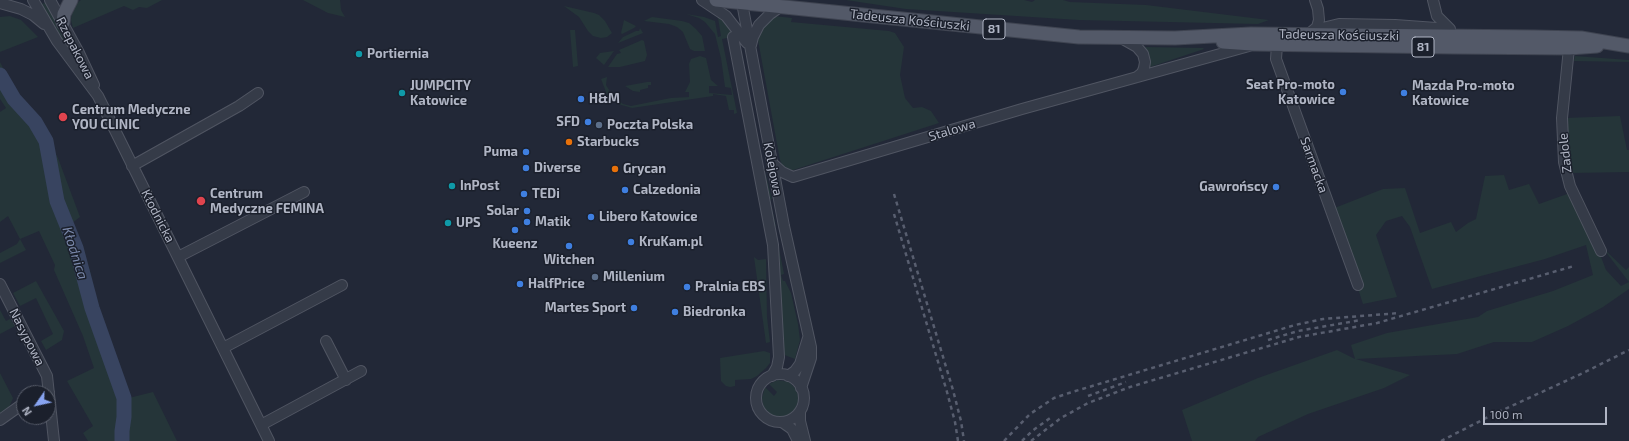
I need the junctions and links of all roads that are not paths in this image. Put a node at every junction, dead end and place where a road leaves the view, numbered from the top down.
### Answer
1 (33, 0) edge
2 (50, 0) edge
3 (71, 0) edge
4 (702, 0) edge
5 (716, 0) edge
6 (1433, 0) edge
7 (742, 1) edge
8 (0, 3) edge
9 (777, 3) edge
10 (1317, 5) edge
11 (1437, 16) junction
12 (63, 22) junction
13 (1333, 25) junction
14 (1426, 27) junction
15 (49, 28) junction
16 (1450, 29) junction
17 (1310, 32) junction
18 (733, 37) dead end
19 (1466, 37) junction
20 (1121, 38) junction
21 (1175, 38) junction
22 (1252, 44) junction
23 (1277, 45) junction
24 (1626, 45) edge
25 (1569, 48) junction
26 (750, 49) junction
27 (1136, 78) junction
28 (258, 93) dead end
29 (98, 96) junction
30 (772, 163) junction
31 (132, 166) junction
32 (793, 177) junction
33 (304, 192) dead end
34 (778, 197) junction
35 (1601, 251) dead end
36 (178, 256) junction
37 (0, 284) edge
38 (342, 285) dead end
39 (1358, 285) dead end
40 (809, 335) junction
41 (326, 341) dead end
42 (223, 348) junction
43 (361, 371) dead end
44 (772, 376) junction
45 (788, 376) junction
46 (346, 380) junction
47 (45, 385) edge
48 (802, 388) junction
49 (16, 409) edge
50 (800, 411) junction
51 (0, 420) edge
52 (782, 422) junction
53 (51, 425) edge
54 (261, 425) junction
55 (54, 441) edge
56 (269, 441) edge
57 (798, 441) edge
58 (805, 441) edge

1 - 15 street, Kłodnicka
2 - 12 street, Rzepakowa
3 - 12 main road
4 - 26 street
5 - 7 main road, Tadeusza Kościuszki
6 - 11 street
7 - 9 main road, Tadeusza Kościuszki / 81
7 - 26 street, Kolejowa
8 - 15 street
9 - 20 main road, Tadeusza Kościuszki / 81
9 - 26 street
10 - 13 street
10 - 17 street
11 - 14 street
11 - 16 street
12 - 29 street, Rzepakowa
13 - 14 street
13 - 17 street
14 - 16 street
15 - 29 street, Kłodnicka
16 - 19 street
17 - 19 main road, Tadeusza Kościuszki / 81
17 - 21 main road, Tadeusza Kościuszki / 81
18 - 44 street
19 - 24 main road, Tadeusza Kościuszki / 81
20 - 21 main road, Tadeusza Kościuszki / 81
20 - 27 street
21 - 22 main road, Tadeusza Kościuszki / 81
22 - 23 main road, Tadeusza Kościuszki / 81
22 - 27 street, Stalowa
23 - 25 main road, Tadeusza Kościuszki / 81
23 - 39 street, Sarmacka
24 - 25 main road, Tadeusza Kościuszki / 81
25 - 35 street, Zadole
26 - 30 street, Kolejowa
27 - 32 street, Stalowa
28 - 31 street
29 - 31 street, Kłodnicka
30 - 32 street
30 - 34 street, Kolejowa
31 - 36 street, Kłodnicka
32 - 34 street
33 - 36 street
34 - 40 street, Kolejowa
36 - 42 street, Kłodnicka
37 - 47 street, Nasypowa
38 - 42 street
40 - 45 street, Kolejowa
40 - 48 street, Kolejowa
41 - 46 street
42 - 54 street, Kłodnicka
43 - 46 street
44 - 45 street
44 - 52 street
45 - 48 street
46 - 54 street
48 - 50 street
49 - 51 street
50 - 52 street
50 - 58 street
52 - 57 street
53 - 55 street, Nasypowa
54 - 56 street, Kłodnicka

